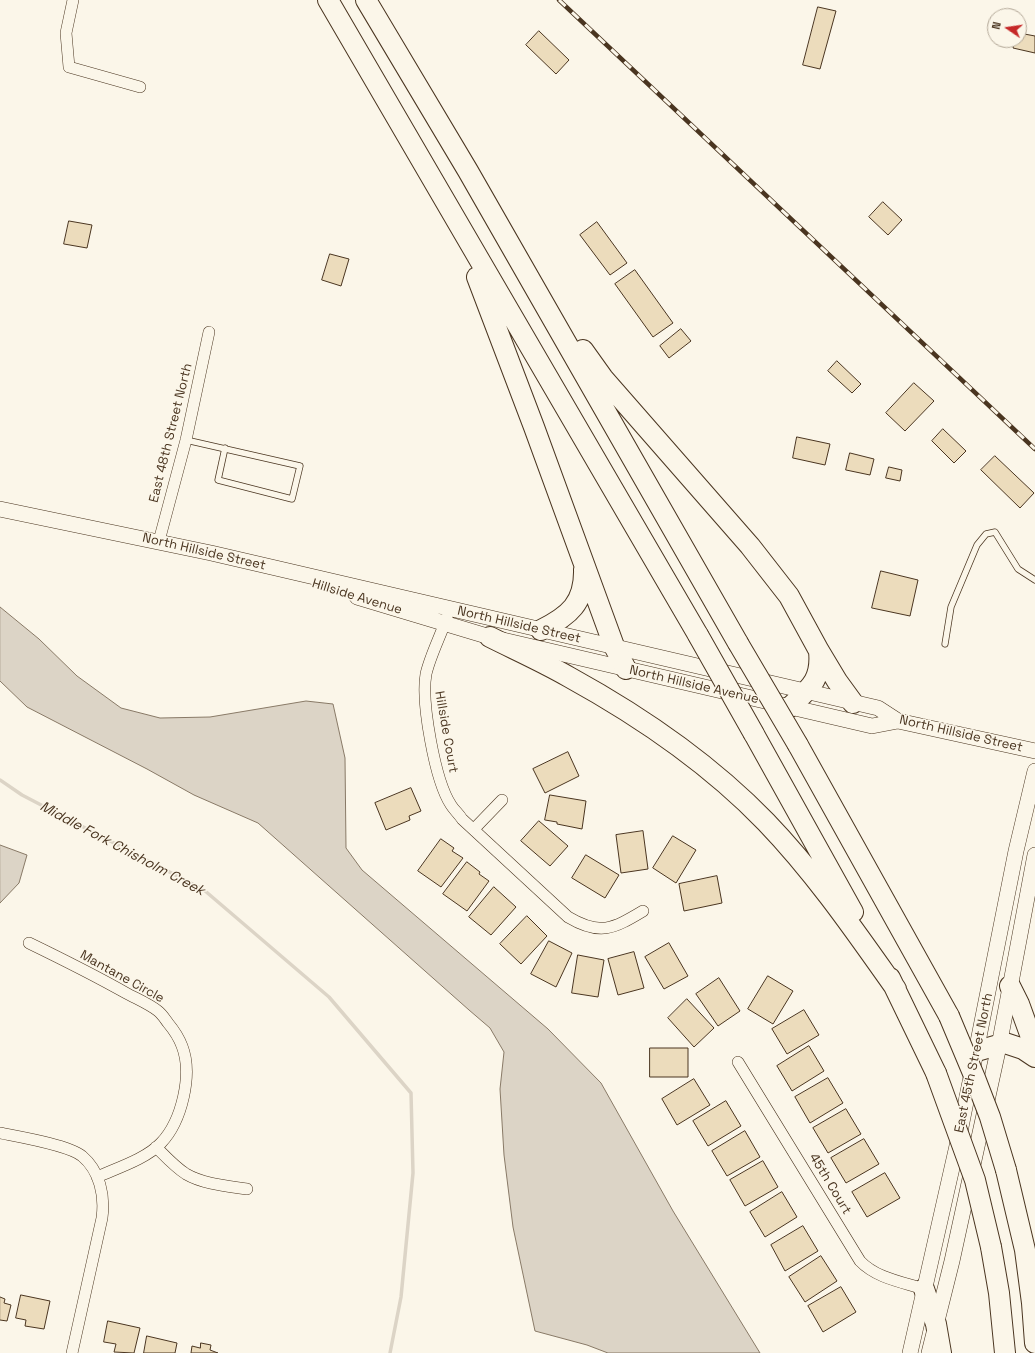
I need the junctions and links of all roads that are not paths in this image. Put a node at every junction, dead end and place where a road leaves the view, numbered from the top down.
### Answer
1 (73, 0) edge
2 (328, 0) edge
3 (366, 0) edge
4 (140, 87) dead end
5 (468, 171) junction
6 (434, 180) junction
7 (209, 332) dead end
8 (186, 440) junction
9 (225, 448) junction
10 (0, 509) edge
11 (159, 541) junction
12 (224, 556) junction
13 (584, 567) junction
14 (1035, 580) edge
15 (450, 609) junction
16 (445, 623) junction
17 (541, 630) junction
18 (490, 637) junction
19 (945, 644) dead end
20 (614, 646) junction
21 (819, 651) junction
22 (626, 669) junction
23 (806, 692) junction
24 (853, 703) junction
25 (790, 707) junction
26 (898, 720) junction
27 (1035, 751) edge
28 (1035, 772) edge
29 (502, 800) dead end
30 (474, 829) junction
31 (1035, 855) edge
32 (1033, 866) edge
33 (644, 911) dead end
34 (29, 943) dead end
35 (1010, 986) junction
36 (896, 989) junction
37 (999, 1046) junction
38 (1035, 1048) edge
39 (977, 1051) junction
40 (1035, 1057) edge
41 (738, 1062) dead end
42 (0, 1133) edge
43 (156, 1147) junction
44 (97, 1177) junction
45 (247, 1189) dead end
46 (924, 1289) junction
47 (936, 1324) junction
48 (1035, 1343) edge
49 (72, 1353) edge
50 (910, 1353) edge
51 (929, 1353) edge
52 (941, 1353) edge
53 (1005, 1353) edge

1 - 4 street
2 - 6 highway
3 - 5 highway
5 - 21 highway
5 - 48 highway, bridge
6 - 13 highway
6 - 36 highway, bridge
7 - 8 street, East 48th Street North
8 - 9 lane
8 - 11 street, East 48th Street North
9 - 9 lane
10 - 11 main road, North Hillside Street
11 - 12 main road, North Hillside Street
12 - 15 main road, North Hillside Street
12 - 16 main road, Hillside Avenue
13 - 17 highway
13 - 20 highway
14 - 19 lane
15 - 16 street, Hillside Court
15 - 17 main road, North Hillside Street
16 - 18 main road, Hillside Avenue
16 - 30 street, Hillside Court
17 - 20 main road, North Hillside Street
18 - 22 main road, North Hillside Avenue
18 - 36 highway
20 - 22 highway
20 - 23 main road, North Hillside Street
21 - 23 highway
21 - 24 highway
22 - 25 main road, North Hillside Avenue
23 - 24 main road, North Hillside Street
23 - 25 highway
24 - 26 main road, North Hillside Street
25 - 26 main road, North Hillside Avenue
26 - 27 main road, North Hillside Street
28 - 39 main road, East 45th Street North
29 - 30 street
30 - 33 street, Hillside Court
31 - 32 main road, East 45th Street North
32 - 35 main road, East 45th Street North
34 - 43 street, Mantane Circle
35 - 37 main road, East 45th Street North
35 - 38 highway
36 - 53 highway, bridge
37 - 39 highway
37 - 40 highway
37 - 47 main road, East 45th Street North
39 - 46 main road, East 45th Street North
41 - 46 street, 45th Court
42 - 44 street
43 - 44 street, Mantane Circle
43 - 45 street
44 - 49 street
46 - 47 highway
46 - 50 main road, East 45th Street North
47 - 51 main road, East 45th Street North
47 - 52 highway

